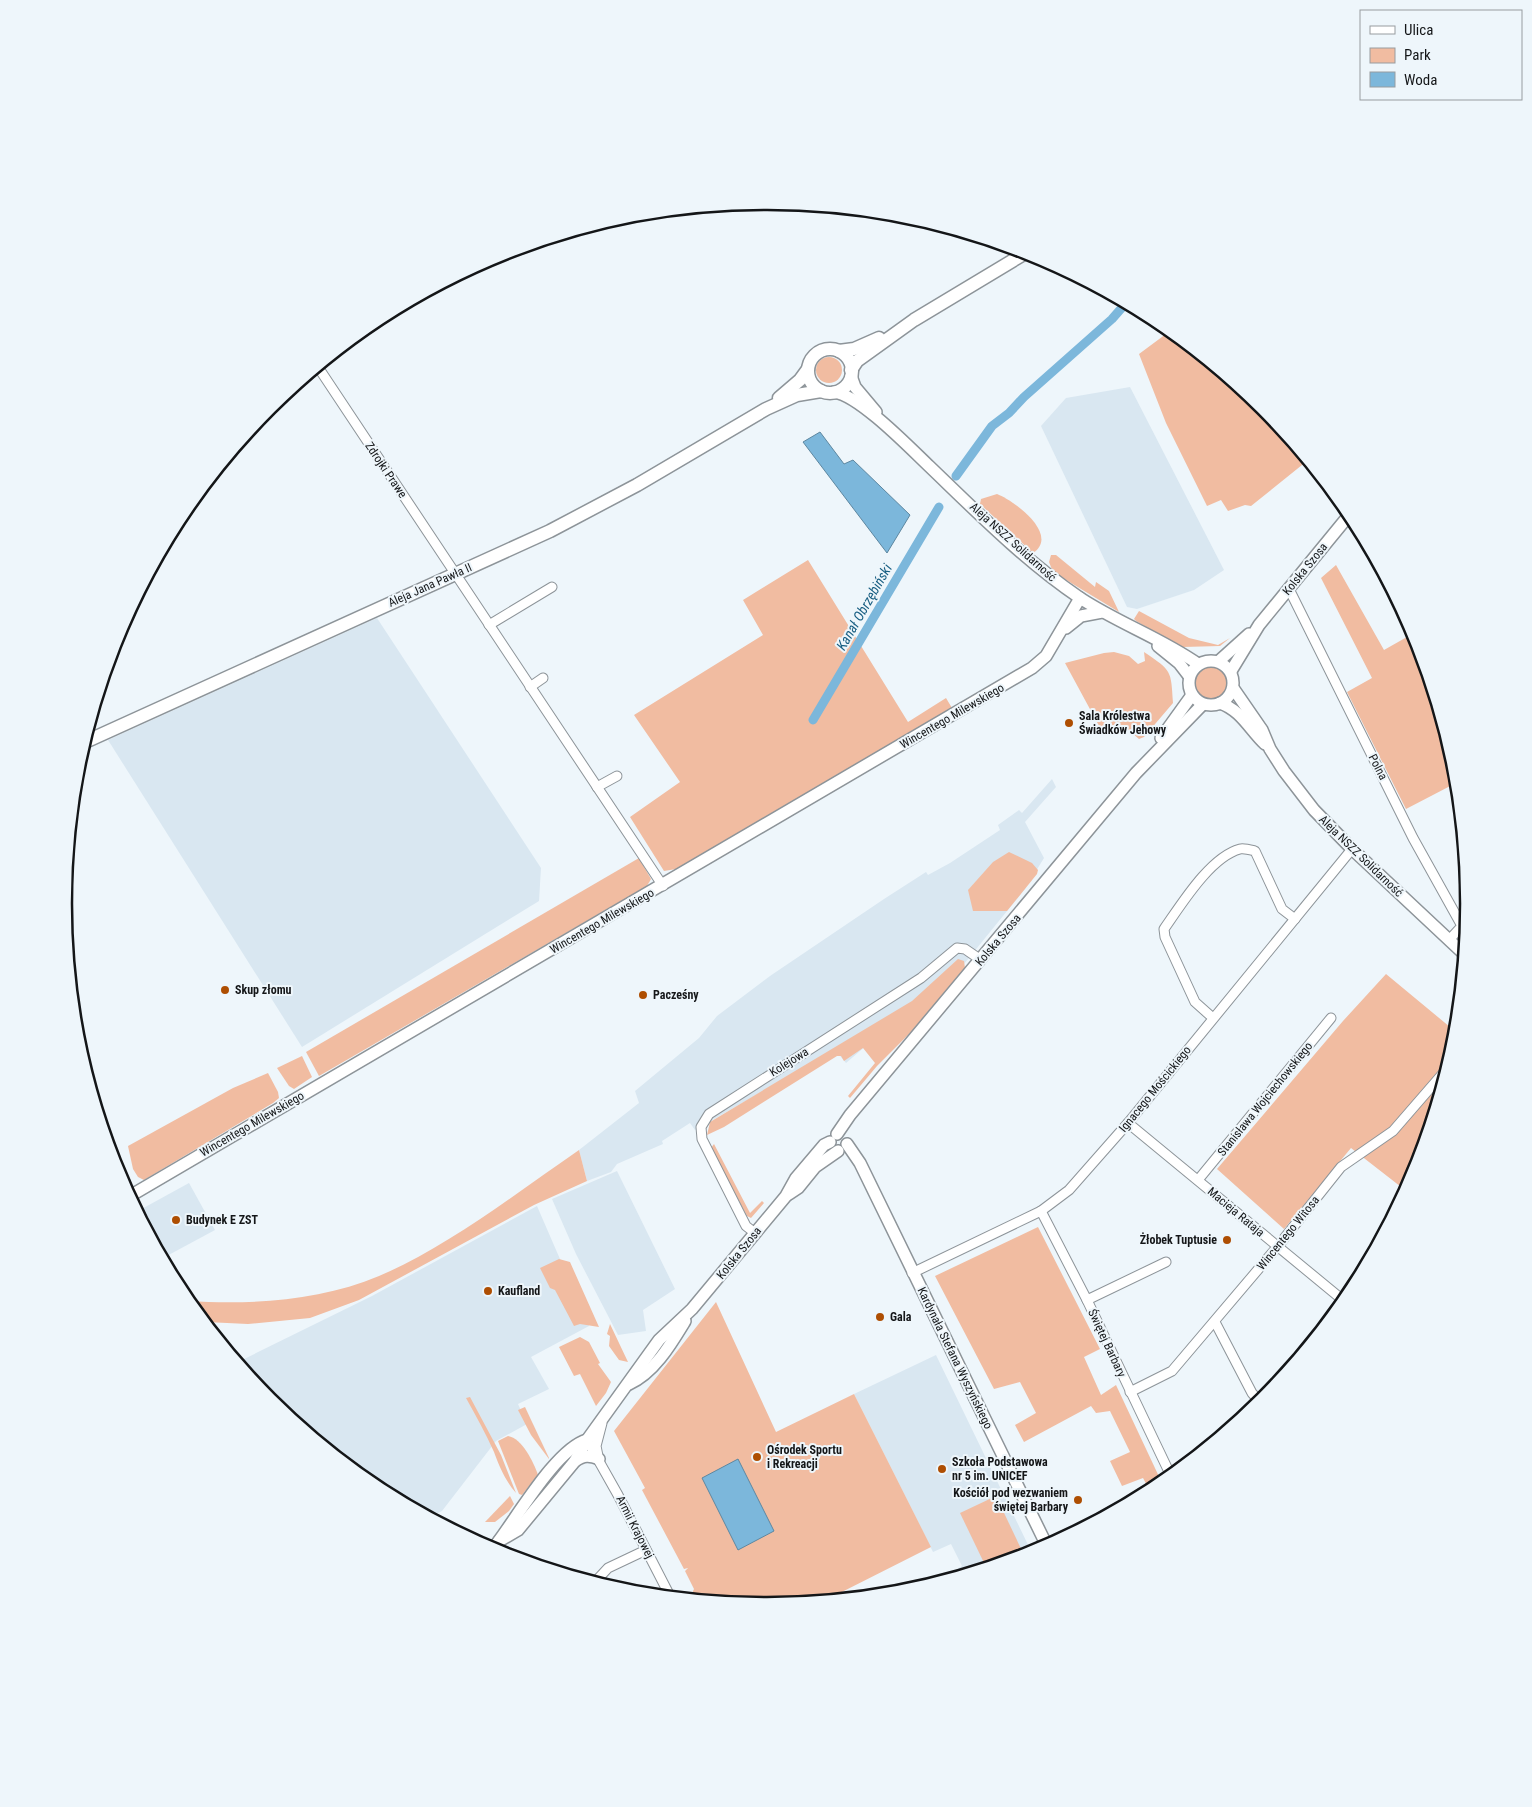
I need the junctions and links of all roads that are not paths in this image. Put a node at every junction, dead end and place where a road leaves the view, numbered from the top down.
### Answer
1 (1017, 258) edge
2 (914, 320) junction
3 (839, 351) junction
4 (808, 370) junction
5 (321, 372) edge
6 (851, 373) junction
7 (821, 391) junction
8 (834, 392) junction
9 (766, 409) junction
10 (892, 430) junction
11 (1345, 521) edge
12 (454, 574) junction
13 (552, 587) dead end
14 (1288, 589) junction
15 (1080, 598) junction
16 (1102, 612) junction
17 (488, 625) junction
18 (1259, 625) junction
19 (1063, 631) junction
20 (1147, 636) junction
21 (1219, 661) junction
22 (1198, 664) junction
23 (1230, 671) junction
24 (1189, 676) junction
25 (543, 678) dead end
26 (530, 688) junction
27 (1233, 688) junction
28 (1192, 694) junction
29 (1220, 703) junction
30 (1203, 704) junction
31 (93, 738) edge
32 (1270, 749) junction
33 (1136, 773) junction
34 (617, 776) dead end
35 (597, 787) junction
36 (1352, 849) junction
37 (663, 886) junction
38 (1295, 919) junction
39 (1459, 921) edge
40 (1459, 929) edge
41 (1449, 940) junction
42 (1458, 949) edge
43 (981, 960) junction
44 (1213, 1018) junction
45 (1331, 1018) dead end
46 (1436, 1082) edge
47 (1128, 1123) junction
48 (840, 1143) junction
49 (1198, 1180) junction
50 (136, 1193) edge
51 (1041, 1210) junction
52 (755, 1233) junction
53 (1278, 1246) junction
54 (1166, 1262) dead end
55 (912, 1273) junction
56 (1338, 1295) edge
57 (1087, 1300) junction
58 (1216, 1322) junction
59 (1130, 1392) junction
60 (1254, 1396) edge
61 (603, 1419) junction
62 (587, 1440) junction
63 (599, 1459) junction
64 (575, 1461) junction
65 (1167, 1469) edge
66 (1043, 1538) edge
67 (498, 1542) edge
68 (499, 1543) edge
69 (646, 1550) junction
70 (600, 1576) edge
71 (667, 1590) edge

1 - 2 main road
2 - 3 main road
2 - 6 main road
3 - 4 main road
3 - 6 main road
4 - 7 main road
4 - 9 main road, Aleja Jana Pawła II
5 - 12 street, Zdrojki Prawe
6 - 8 main road
6 - 10 street, Aleja NSZZ Solidarność
7 - 8 main road
7 - 9 main road, Aleja Jana Pawła II
8 - 10 street, Aleja NSZZ Solidarność
9 - 12 main road, Aleja Jana Pawła II
10 - 15 street, Aleja NSZZ Solidarność
11 - 14 street, Kolska Szosa
12 - 17 street, Zdrojki Prawe
12 - 31 main road, Aleja Jana Pawła II
13 - 17 street
14 - 18 street, Kolska Szosa
14 - 39 street, Polna
15 - 16 street, Aleja NSZZ Solidarność
15 - 19 street, Wincentego Milewskiego
16 - 19 street, Wincentego Milewskiego
16 - 20 street, Aleja NSZZ Solidarność
17 - 26 street, Zdrojki Prawe
18 - 21 street, Kolska Szosa
18 - 23 street, Kolska Szosa
19 - 37 street, Wincentego Milewskiego
20 - 22 street, Aleja NSZZ Solidarność
20 - 24 street, Aleja NSZZ Solidarność
21 - 22 street
21 - 23 street
22 - 24 street
23 - 27 street
24 - 28 street
25 - 26 street
26 - 35 street, Zdrojki Prawe
27 - 29 street
27 - 32 street, Aleja NSZZ Solidarność
28 - 30 street
28 - 33 street, Kolska Szosa
29 - 30 street
29 - 32 street, Aleja NSZZ Solidarność
30 - 33 street, Kolska Szosa
32 - 36 street, Aleja NSZZ Solidarność
33 - 43 street, Kolska Szosa
34 - 35 street
35 - 37 street, Zdrojki Prawe
36 - 38 street, Ignacego Mościckiego
36 - 41 street, Aleja NSZZ Solidarność
37 - 50 street, Wincentego Milewskiego
38 - 44 street, Ignacego Mościckiego
38 - 44 street
40 - 41 street, Polna
41 - 42 street, Aleja NSZZ Solidarność
43 - 48 street, Kolska Szosa
43 - 52 street, Kolejowa
44 - 47 street, Ignacego Mościckiego
45 - 49 street, Stanisława Wojciechowskiego
46 - 53 street, Wincentego Witosa
47 - 49 street, Macieja Rataja
47 - 51 street, Ignacego Mościckiego
48 - 52 street, Kolska Szosa
48 - 55 street, Kardynała Stefana Wyszyńskiego
49 - 53 street, Macieja Rataja
51 - 55 street, Ignacego Mościckiego
51 - 57 street, Świętej Barbary
52 - 61 street, Kolska Szosa
53 - 56 street, Macieja Rataja
53 - 58 street, Wincentego Witosa
54 - 57 street
55 - 66 street, Kardynała Stefana Wyszyńskiego
57 - 59 street, Świętej Barbary
58 - 59 street, Wincentego Witosa
58 - 60 street
59 - 65 street, Świętej Barbary
61 - 62 street, Kolska Szosa
61 - 63 street, Armii Krajowej
62 - 63 street, Armii Krajowej
62 - 64 street, Kolska Szosa
62 - 67 street, Kolska Szosa
63 - 64 street
63 - 69 street, Armii Krajowej
64 - 68 street, Kolska Szosa
69 - 70 street
69 - 71 street, Armii Krajowej

